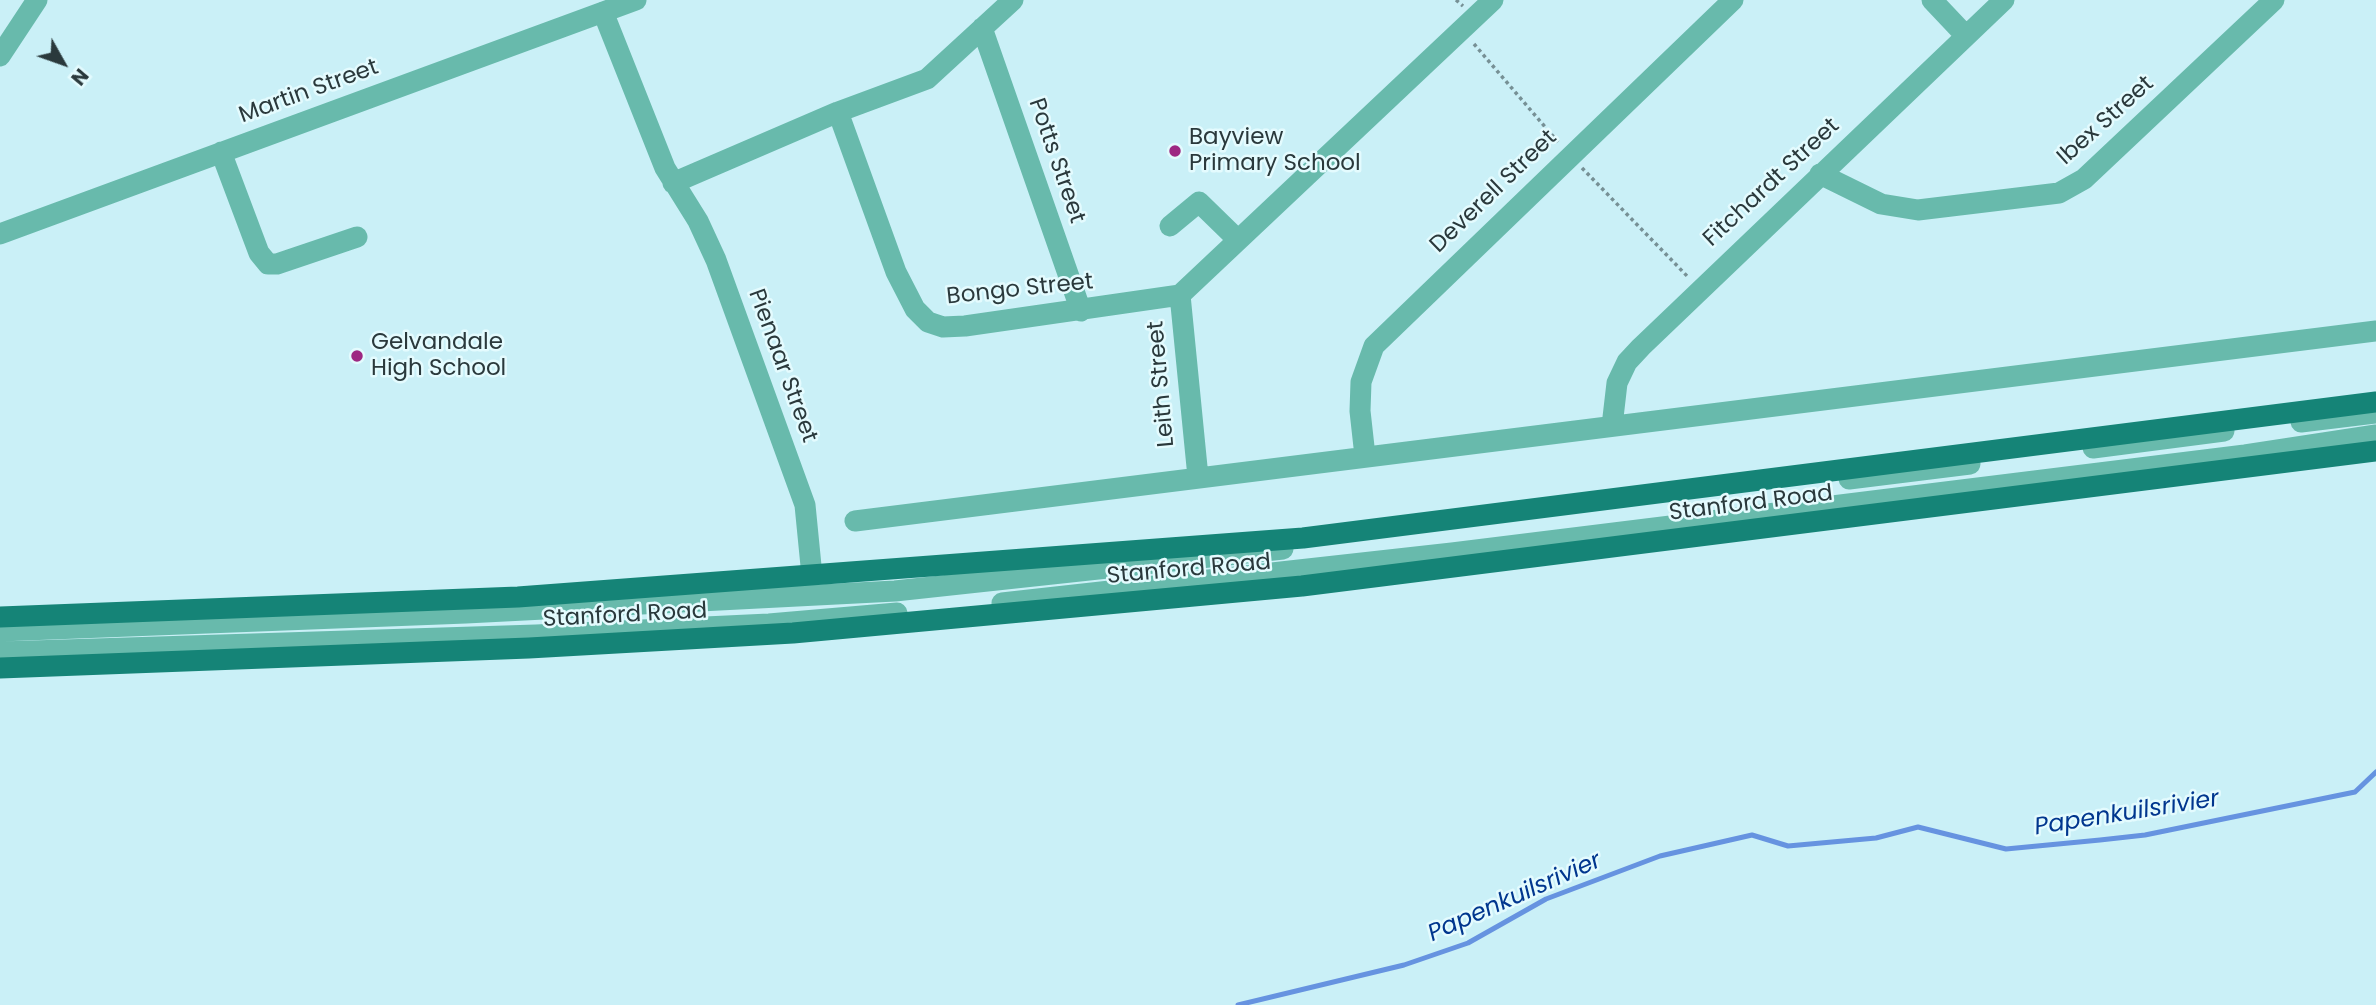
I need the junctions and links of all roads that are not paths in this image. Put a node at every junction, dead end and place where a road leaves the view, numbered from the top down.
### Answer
1 (37, 0) edge
2 (636, 0) edge
3 (1013, 0) edge
4 (1493, 0) edge
5 (1733, 0) edge
6 (1932, 0) edge
7 (2004, 0) edge
8 (2274, 0) edge
9 (603, 12) junction
10 (982, 28) junction
11 (1966, 36) junction
12 (0, 56) edge
13 (838, 112) junction
14 (221, 152) junction
15 (1820, 174) junction
16 (673, 183) junction
17 (1170, 226) dead end
18 (0, 234) edge
19 (357, 237) dead end
20 (1238, 240) junction
21 (1180, 295) junction
22 (1081, 311) junction
23 (2376, 331) edge
24 (2376, 402) edge
25 (2376, 413) edge
26 (1612, 425) junction
27 (2376, 435) edge
28 (2376, 452) edge
29 (1365, 456) junction
30 (1198, 477) junction
31 (855, 521) dead end
32 (812, 576) junction
33 (0, 618) edge
34 (0, 631) edge
35 (0, 652) edge
36 (0, 668) edge

1 - 12 street
2 - 9 street, Martin Street
3 - 10 street
4 - 20 street, Leith Street
5 - 29 street, Deverell Street
6 - 11 street
7 - 11 street, Fitchardt Street
8 - 15 street, Ibex Street
9 - 14 street, Martin Street
9 - 16 street, Pienaar Street
10 - 13 street
10 - 22 street, Potts Street
11 - 15 street, Fitchardt Street
13 - 16 street
13 - 22 street, Bongo Street
14 - 18 street, Martin Street
14 - 19 street
15 - 26 street, Fitchardt Street
16 - 32 street, Pienaar Street
17 - 20 street
20 - 21 street, Leith Street
21 - 22 street, Bongo Street
21 - 30 street, Leith Street
23 - 26 street
24 - 32 main road, Stanford Road
25 - 34 street
26 - 29 street
27 - 35 street
28 - 36 main road, Stanford Road
29 - 30 street
30 - 31 street
32 - 33 main road, Stanford Road

